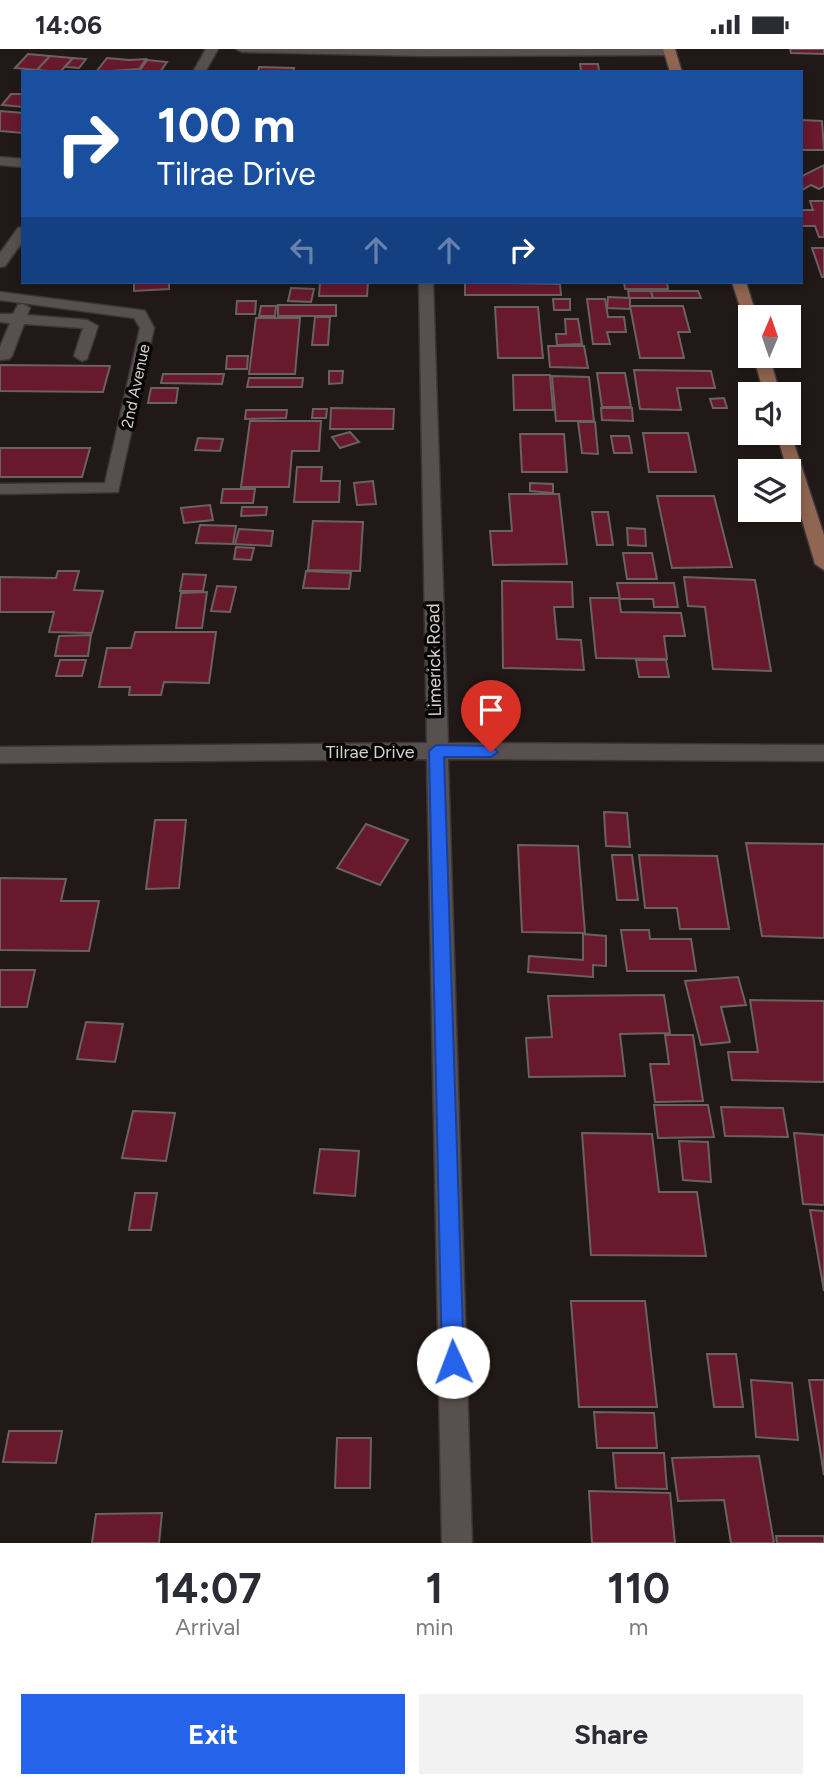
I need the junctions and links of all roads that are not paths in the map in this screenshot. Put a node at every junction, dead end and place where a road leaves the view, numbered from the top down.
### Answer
1 (212, 49) edge
2 (242, 49) edge
3 (670, 51) edge
4 (424, 55) edge
5 (200, 70) edge
6 (675, 70) edge
7 (0, 161) edge
8 (21, 163) edge
9 (21, 234) edge
10 (0, 263) edge
11 (426, 284) edge
12 (740, 284) edge
13 (0, 296) edge
14 (26, 300) junction
15 (746, 305) edge
16 (0, 318) edge
17 (19, 318) junction
18 (4, 356) dead end
19 (82, 356) dead end
20 (788, 445) edge
21 (0, 489) edge
22 (824, 564) edge
23 (436, 751) junction
24 (824, 753) edge
25 (0, 755) edge
26 (457, 1543) edge

1 - 5 street
2 - 4 street
3 - 4 street
3 - 6 main road
7 - 8 street
9 - 10 street
11 - 23 street, Limerick Road
12 - 15 main road
13 - 14 street, 2nd Avenue
14 - 17 street
14 - 21 street, 2nd Avenue
16 - 17 street
17 - 18 street
17 - 19 street
20 - 22 main road
23 - 24 street, Tilrae Drive
23 - 25 street, Tilrae Drive
23 - 26 street, Limerick Road

